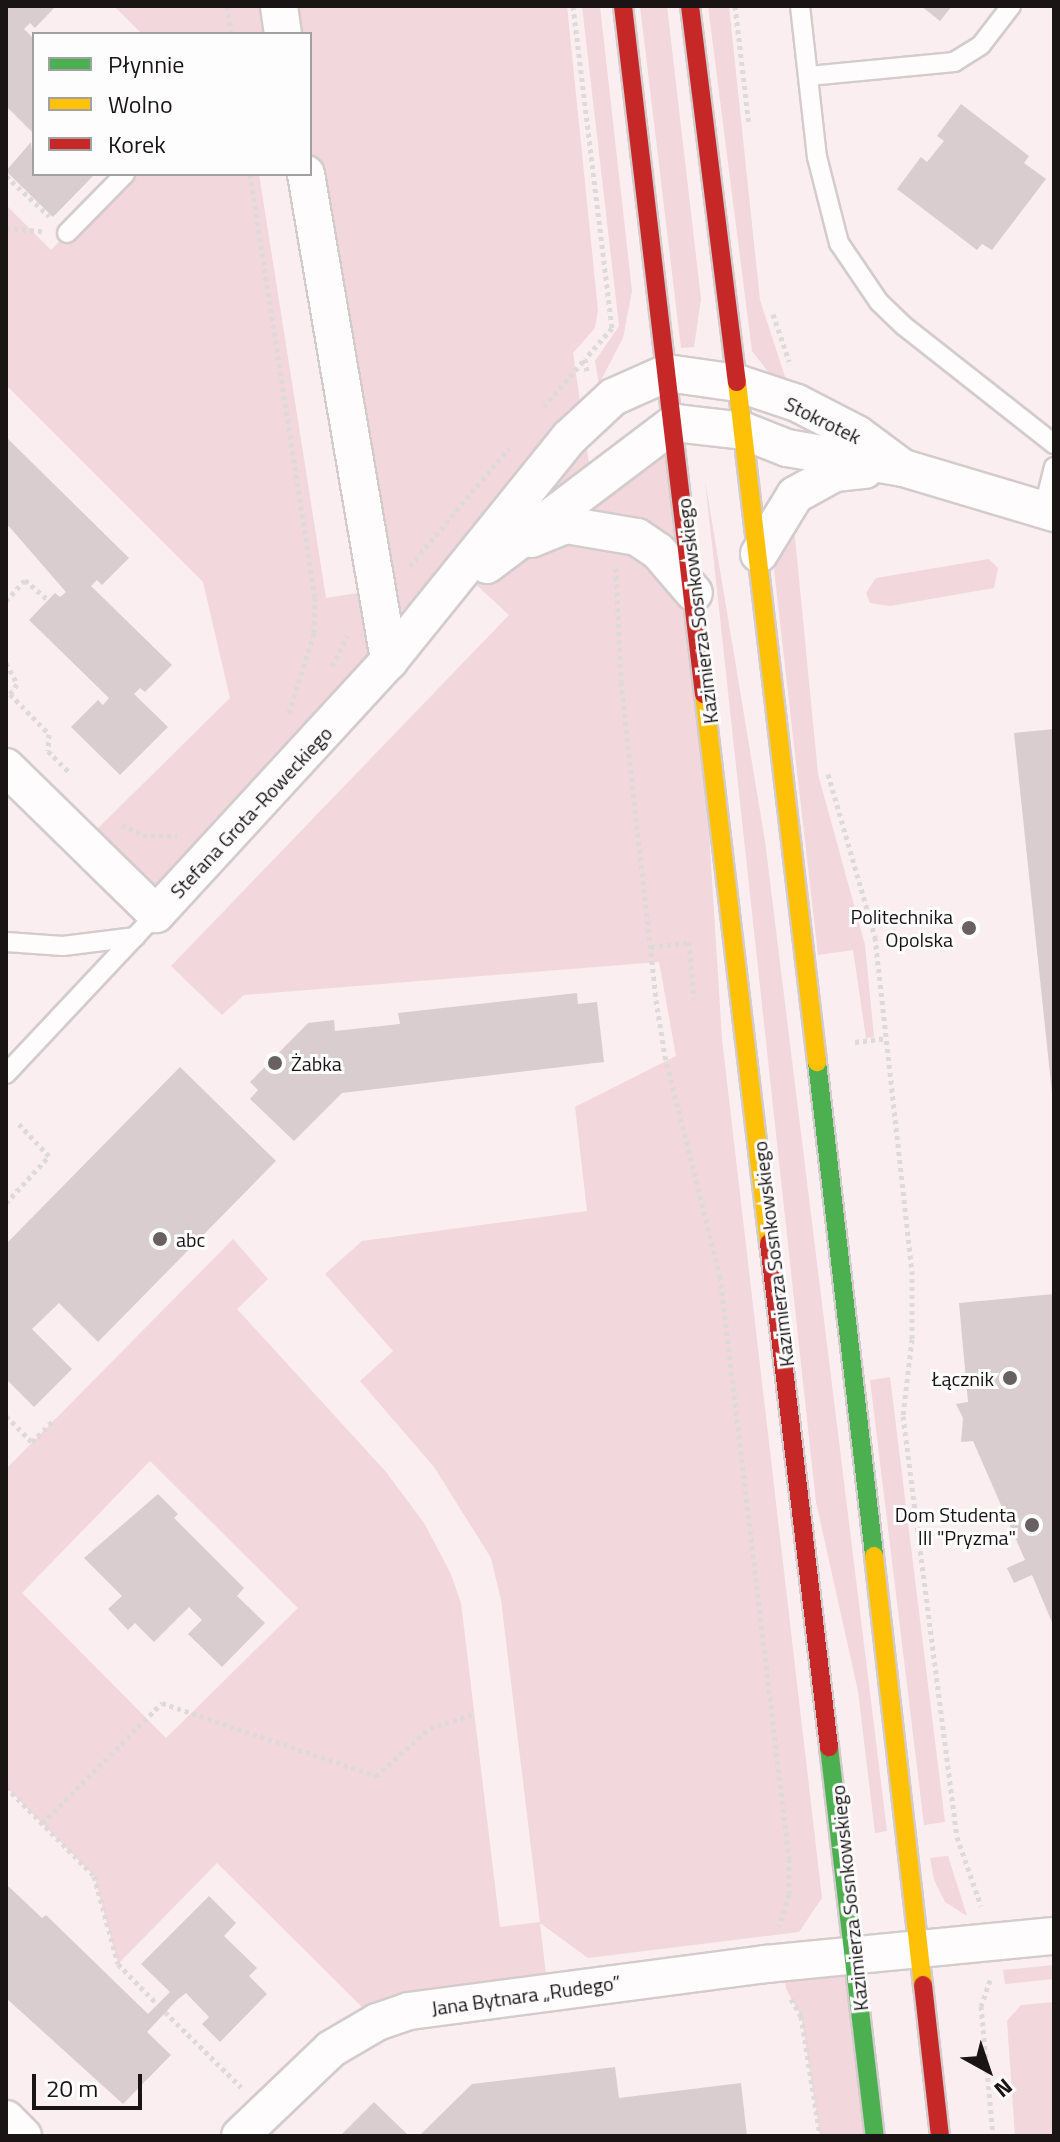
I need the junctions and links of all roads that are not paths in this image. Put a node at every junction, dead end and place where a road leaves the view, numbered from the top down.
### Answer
1 (279, 6) edge
2 (623, 6) edge
3 (690, 6) edge
4 (800, 6) edge
5 (1011, 6) edge
6 (283, 32) edge
7 (809, 76) junction
8 (123, 176) edge
9 (306, 176) edge
10 (67, 233) road end
11 (667, 373) junction
12 (737, 383) junction
13 (675, 423) junction
14 (744, 431) junction
15 (1054, 444) edge
16 (1054, 467) edge
17 (903, 468) junction
18 (1049, 512) edge
19 (511, 546) junction
20 (759, 554) junction
21 (694, 593) junction
22 (436, 607) junction
23 (389, 661) junction
24 (6, 767) edge
25 (146, 926) junction
26 (6, 942) edge
27 (6, 1074) edge
28 (1054, 1936) edge
29 (920, 1947) junction
30 (856, 1954) junction
31 (6, 2119) edge
32 (23, 2136) edge
33 (240, 2136) edge
34 (875, 2136) edge
35 (940, 2136) edge

1 - 6 street
2 - 11 street, Kazimierza Sosnkowskiego
3 - 12 street
4 - 7 lane
5 - 7 lane
7 - 15 lane
8 - 10 lane
9 - 23 street
11 - 12 street
11 - 13 street, Kazimierza Sosnkowskiego
11 - 22 street, Stefana Grota-Roweckiego
12 - 14 street
12 - 17 street, Stokrotek
13 - 14 street
13 - 19 street, Stefana Grota-Roweckiego
13 - 21 street, Kazimierza Sosnkowskiego
14 - 17 street, Stokrotek
14 - 20 street
16 - 18 lane
17 - 18 street, Stokrotek
17 - 20 street, Stokrotek
19 - 21 street, Stefana Grota-Roweckiego
19 - 22 street, Stefana Grota-Roweckiego
20 - 29 street
21 - 30 street, Kazimierza Sosnkowskiego
22 - 23 street, Stefana Grota-Roweckiego
23 - 25 street, Stefana Grota-Roweckiego
24 - 25 street, Stefana Grota-Roweckiego
25 - 26 lane
25 - 27 lane
28 - 29 street, Jana Bytnara „Rudego”
29 - 30 street, Jana Bytnara „Rudego”
29 - 35 street
30 - 33 street, Jana Bytnara „Rudego”
30 - 34 street, Kazimierza Sosnkowskiego
31 - 32 street

